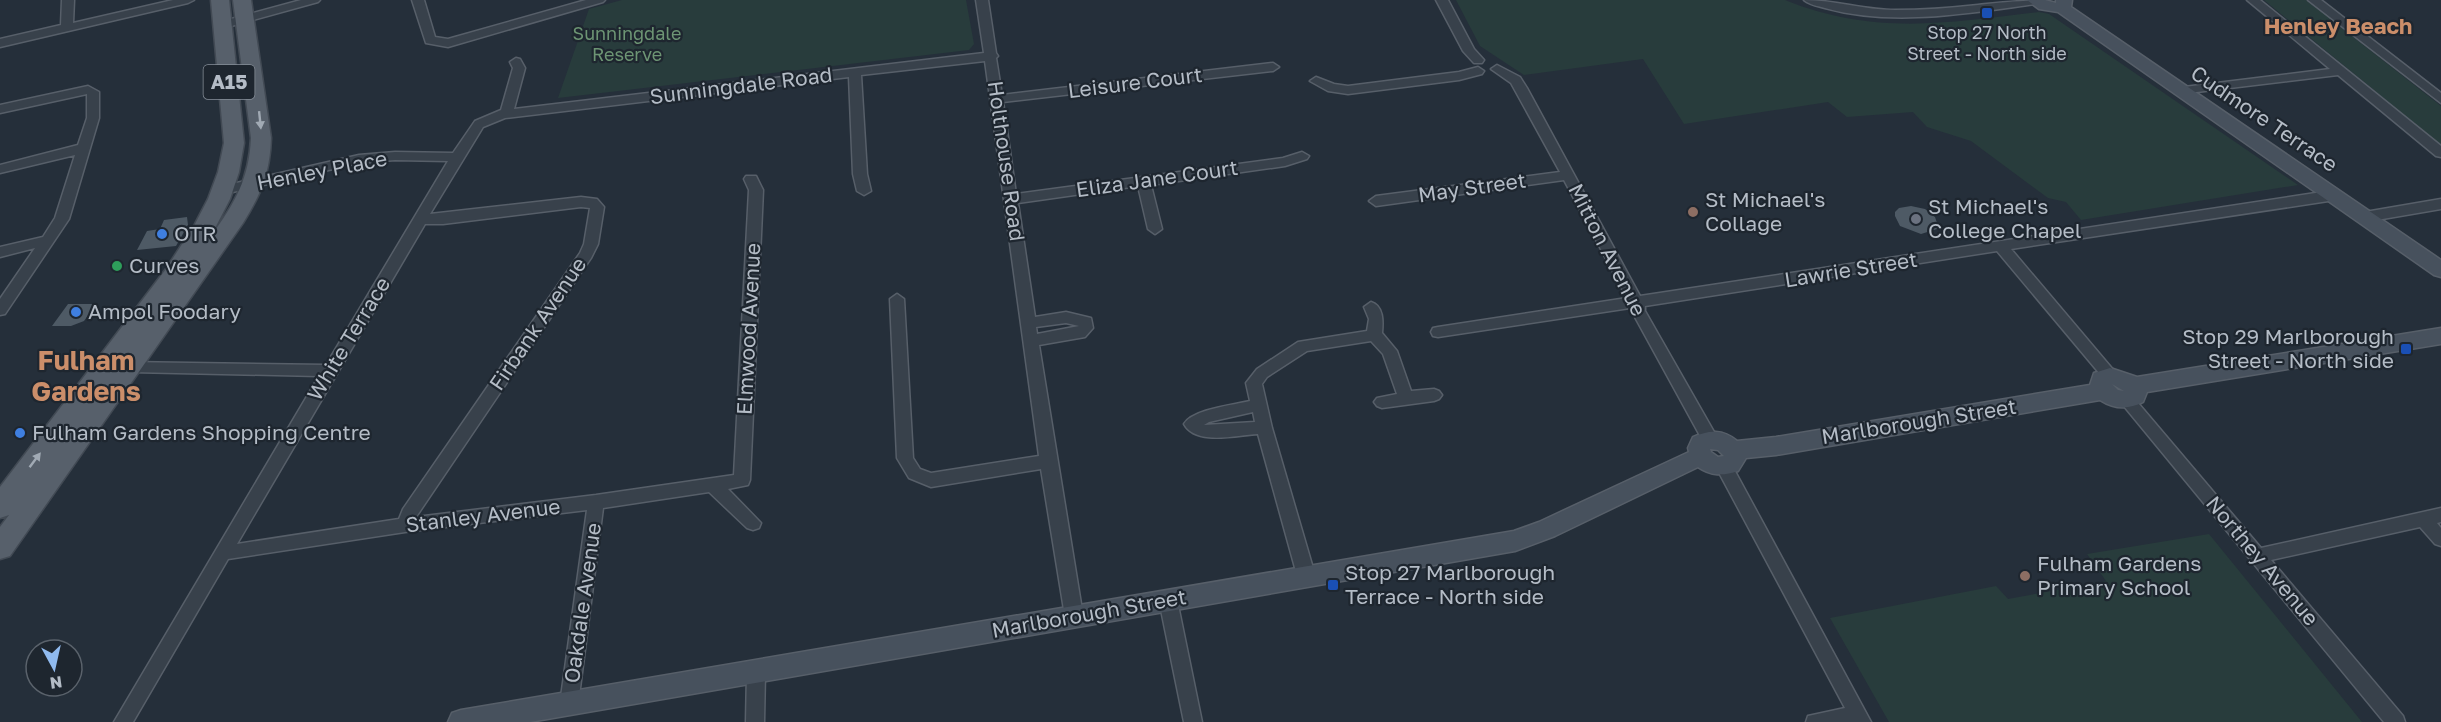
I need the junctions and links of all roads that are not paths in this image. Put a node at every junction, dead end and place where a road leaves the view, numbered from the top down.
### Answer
1 (68, 0) edge
2 (189, 0) edge
3 (220, 0) edge
4 (314, 0) edge
5 (418, 0) edge
6 (599, 0) edge
7 (982, 0) edge
8 (1442, 0) edge
9 (1810, 0) edge
10 (2253, 0) edge
11 (2314, 0) edge
12 (2036, 1) edge
13 (2063, 4) edge
14 (243, 9) edge
15 (224, 24) junction
16 (67, 27) junction
17 (0, 43) edge
18 (992, 56) junction
19 (516, 62) dead end
20 (1478, 65) junction
21 (1273, 67) dead end
22 (2340, 71) junction
23 (855, 72) junction
24 (1316, 81) dead end
25 (2184, 92) junction
26 (997, 99) junction
27 (2441, 99) edge
28 (0, 109) edge
29 (507, 113) junction
30 (490, 117) joint
31 (85, 148) junction
32 (2441, 153) edge
33 (1302, 156) dead end
34 (457, 157) junction
35 (0, 169) edge
36 (1568, 175) junction
37 (751, 179) dead end
38 (1143, 182) junction
39 (253, 186) junction
40 (224, 190) junction
41 (864, 191) dead end
42 (2335, 195) junction
43 (1011, 199) junction
44 (1376, 201) dead end
45 (2441, 204) edge
46 (2365, 217) junction
47 (420, 219) junction
48 (1155, 229) dead end
49 (49, 241) junction
50 (2001, 247) junction
51 (0, 252) edge
52 (2441, 270) edge
53 (897, 299) dead end
54 (1637, 303) junction
55 (1371, 307) dead end
56 (0, 310) edge
57 (1029, 323) junction
58 (1438, 332) dead end
59 (1374, 335) junction
60 (2441, 336) edge
61 (1032, 341) junction
62 (130, 366) junction
63 (330, 371) junction
64 (2107, 383) junction
65 (2131, 393) junction
66 (1434, 395) dead end
67 (1406, 399) junction
68 (1382, 402) dead end
69 (1258, 405) junction
70 (1264, 428) junction
71 (1705, 448) junction
72 (1729, 459) junction
73 (1048, 461) junction
74 (742, 480) joint
75 (713, 485) junction
76 (596, 502) junction
77 (0, 507) edge
78 (2441, 515) edge
79 (2423, 519) junction
80 (753, 523) dead end
81 (405, 525) junction
82 (2441, 539) edge
83 (0, 548) edge
84 (223, 553) junction
85 (2258, 556) junction
86 (1306, 575) junction
87 (1168, 600) junction
88 (1074, 616) junction
89 (756, 672) junction
90 (569, 704) junction
91 (1860, 718) edge
92 (123, 722) edge
93 (461, 722) edge
94 (756, 722) edge
95 (1193, 722) edge
96 (1815, 722) edge
97 (2396, 722) edge

1 - 16 street
2 - 16 street
3 - 15 main road, A15
4 - 14 street
5 - 6 street
7 - 18 street, Holthouse Road
8 - 20 street
9 - 12 street
10 - 22 street
11 - 27 street
12 - 13 street
13 - 25 street, Cudmore Terrace
14 - 15 street
14 -> 39 main road, A15
15 - 40 main road, A15
16 - 17 street
18 - 23 street, Sunningdale Road
18 - 26 street, Holthouse Road
19 - 29 street
20 - 24 street
20 - 36 street, Mitton Avenue
21 - 26 street, Leisure Court
22 - 25 street
22 - 32 street
23 - 29 street, Sunningdale Road
23 - 41 street
25 - 42 street, Cudmore Terrace
26 - 43 street, Holthouse Road
28 - 31 street
29 - 30 street, Sunningdale Road
30 - 34 street, White Terrace
31 - 35 street
31 - 49 street
33 - 38 street, Eliza Jane Court
34 - 39 street, Henley Place
34 - 47 street, White Terrace
36 - 44 street, May Street
36 - 54 street, Mitton Avenue
37 - 74 street, Elmwood Avenue
38 - 43 street, Eliza Jane Court
38 - 48 street
39 - 40 street, Henley Place
39 - 62 main road, A15
77 -> 40 main road, A15
42 - 46 street, Cudmore Terrace
42 - 50 street, Lawrie Street
43 - 57 street, Holthouse Road
45 - 46 street
46 - 52 street, Cudmore Terrace
47 - 63 street, White Terrace
47 - 81 street, Firbank Avenue
49 - 51 street
49 - 56 street
50 - 54 street, Lawrie Street
50 - 64 street
53 - 73 street
54 - 58 street, Lawrie Street
54 - 71 street, Mitton Avenue
55 - 59 street
57 - 61 street, Holthouse Road
57 - 61 street
59 - 67 street
59 - 69 street
60 - 65 street
61 - 73 street, Holthouse Road
62 - 63 street
62 - 83 main road, A15
63 - 84 street, White Terrace
64 - 65 street
64 - 72 street, Marlborough Street
65 - 85 street, Northey Avenue
66 - 67 street
67 - 68 street
69 - 70 street
69 - 70 street
70 - 86 street
71 - 72 street
71 - 86 street, Marlborough Street
72 - 91 street
73 - 88 street, Holthouse Road
74 - 75 street, Stanley Avenue
75 - 76 street, Stanley Avenue
75 - 80 street
76 - 81 street, Stanley Avenue
76 - 90 street, Oakdale Avenue
78 - 79 street
79 - 82 street
79 - 85 street
81 - 84 street, Stanley Avenue
84 - 92 street, White Terrace
85 - 97 street, Northey Avenue
86 - 87 street, Marlborough Street
87 - 88 street, Marlborough Street
87 - 95 street
88 - 89 street, Marlborough Street
89 - 90 street, Marlborough Street
89 - 94 street
90 - 93 street, Marlborough Street
91 - 96 street

